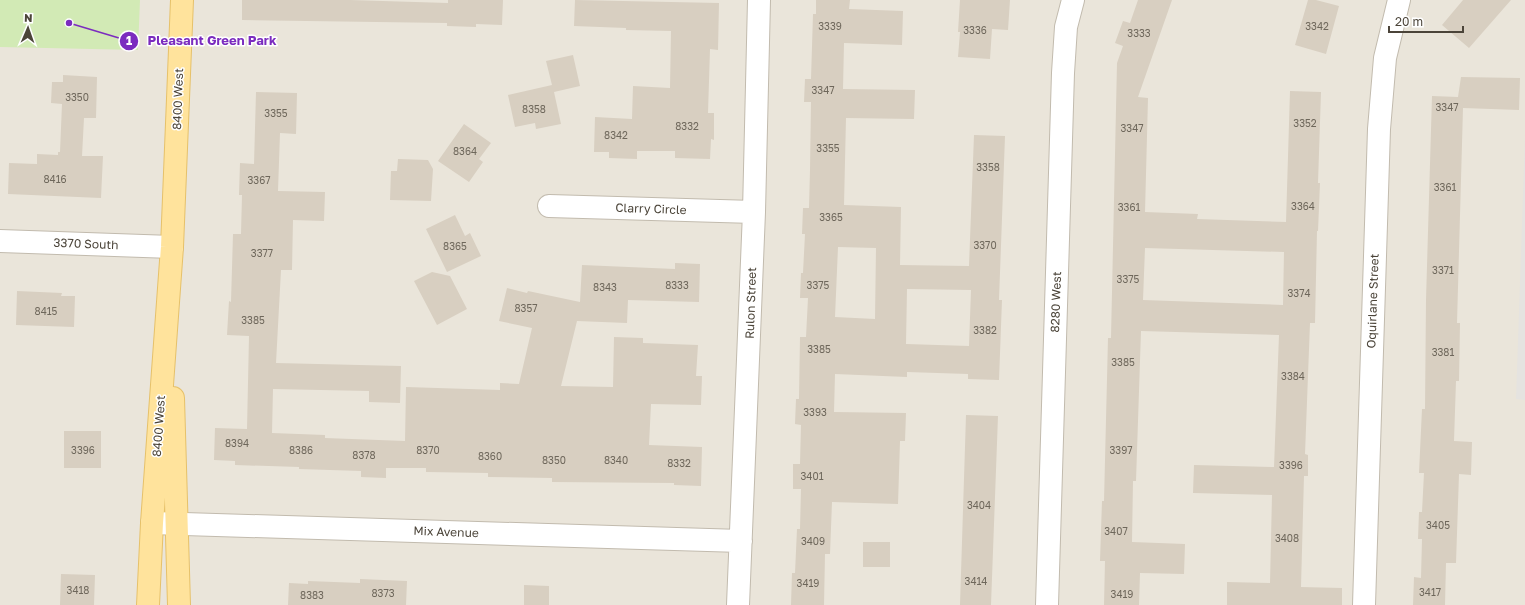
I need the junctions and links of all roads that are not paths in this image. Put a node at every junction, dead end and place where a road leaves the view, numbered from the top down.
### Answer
1 (182, 0) edge
2 (759, 0) edge
3 (1073, 0) edge
4 (1399, 0) edge
5 (548, 206) dead end
6 (754, 212) junction
7 (0, 241) edge
8 (172, 247) junction
9 (152, 523) junction
10 (178, 524) junction
11 (741, 541) junction
12 (148, 605) edge
13 (179, 605) edge
14 (738, 605) edge
15 (1047, 605) edge
16 (1364, 605) edge

1 - 8 main road, 8400 West
2 - 6 street, Rulon Street
3 - 15 street, 8280 West
4 - 16 street, Oquirlane Street
5 - 6 street, Clarry Circle
6 - 11 street, Rulon Street
7 - 8 street, 3370 South
8 - 9 main road, 8400 West
8 - 10 main road, 8400 West
9 - 10 street, Mix Avenue
9 - 12 main road, 8400 West
10 - 11 street, Mix Avenue
10 - 13 main road, 8400 West
11 - 14 street, Rulon Street

